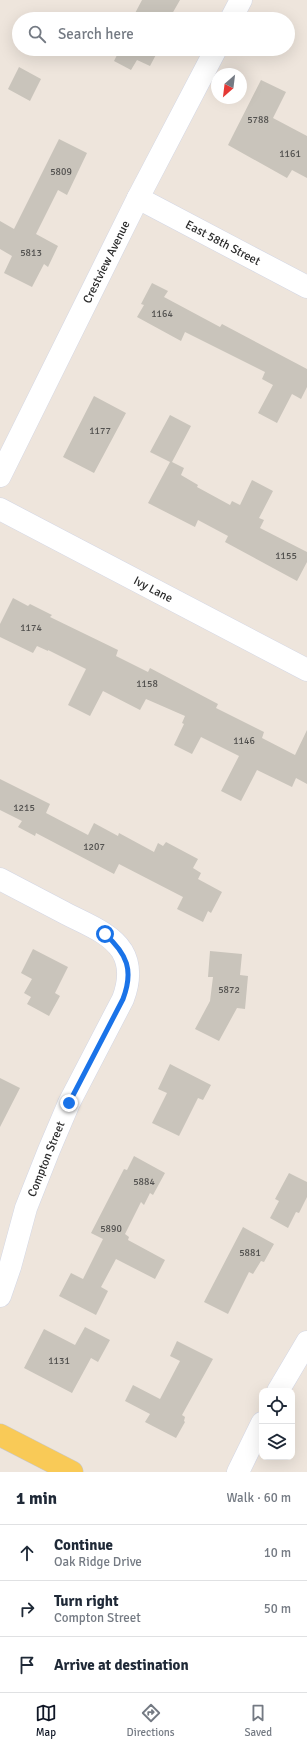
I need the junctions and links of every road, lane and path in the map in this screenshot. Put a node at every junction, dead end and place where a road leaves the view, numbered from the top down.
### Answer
1 (241, 0) edge
2 (235, 12) edge
3 (212, 56) edge
4 (138, 198) junction
5 (307, 287) edge
6 (0, 476) edge
7 (0, 509) edge
8 (307, 670) edge
9 (0, 879) edge
10 (0, 1296) edge
11 (307, 1342) edge
12 (280, 1388) edge
13 (262, 1424) edge
14 (0, 1435) edge
15 (72, 1472) edge
16 (238, 1472) edge

1 - 2 street
3 - 4 street, Crestview Avenue
4 - 5 street, East 58th Street
4 - 6 street, Crestview Avenue
7 - 8 street, Ivy Lane
9 - 10 street, Compton Street
11 - 12 street
13 - 16 street
14 - 15 main road

